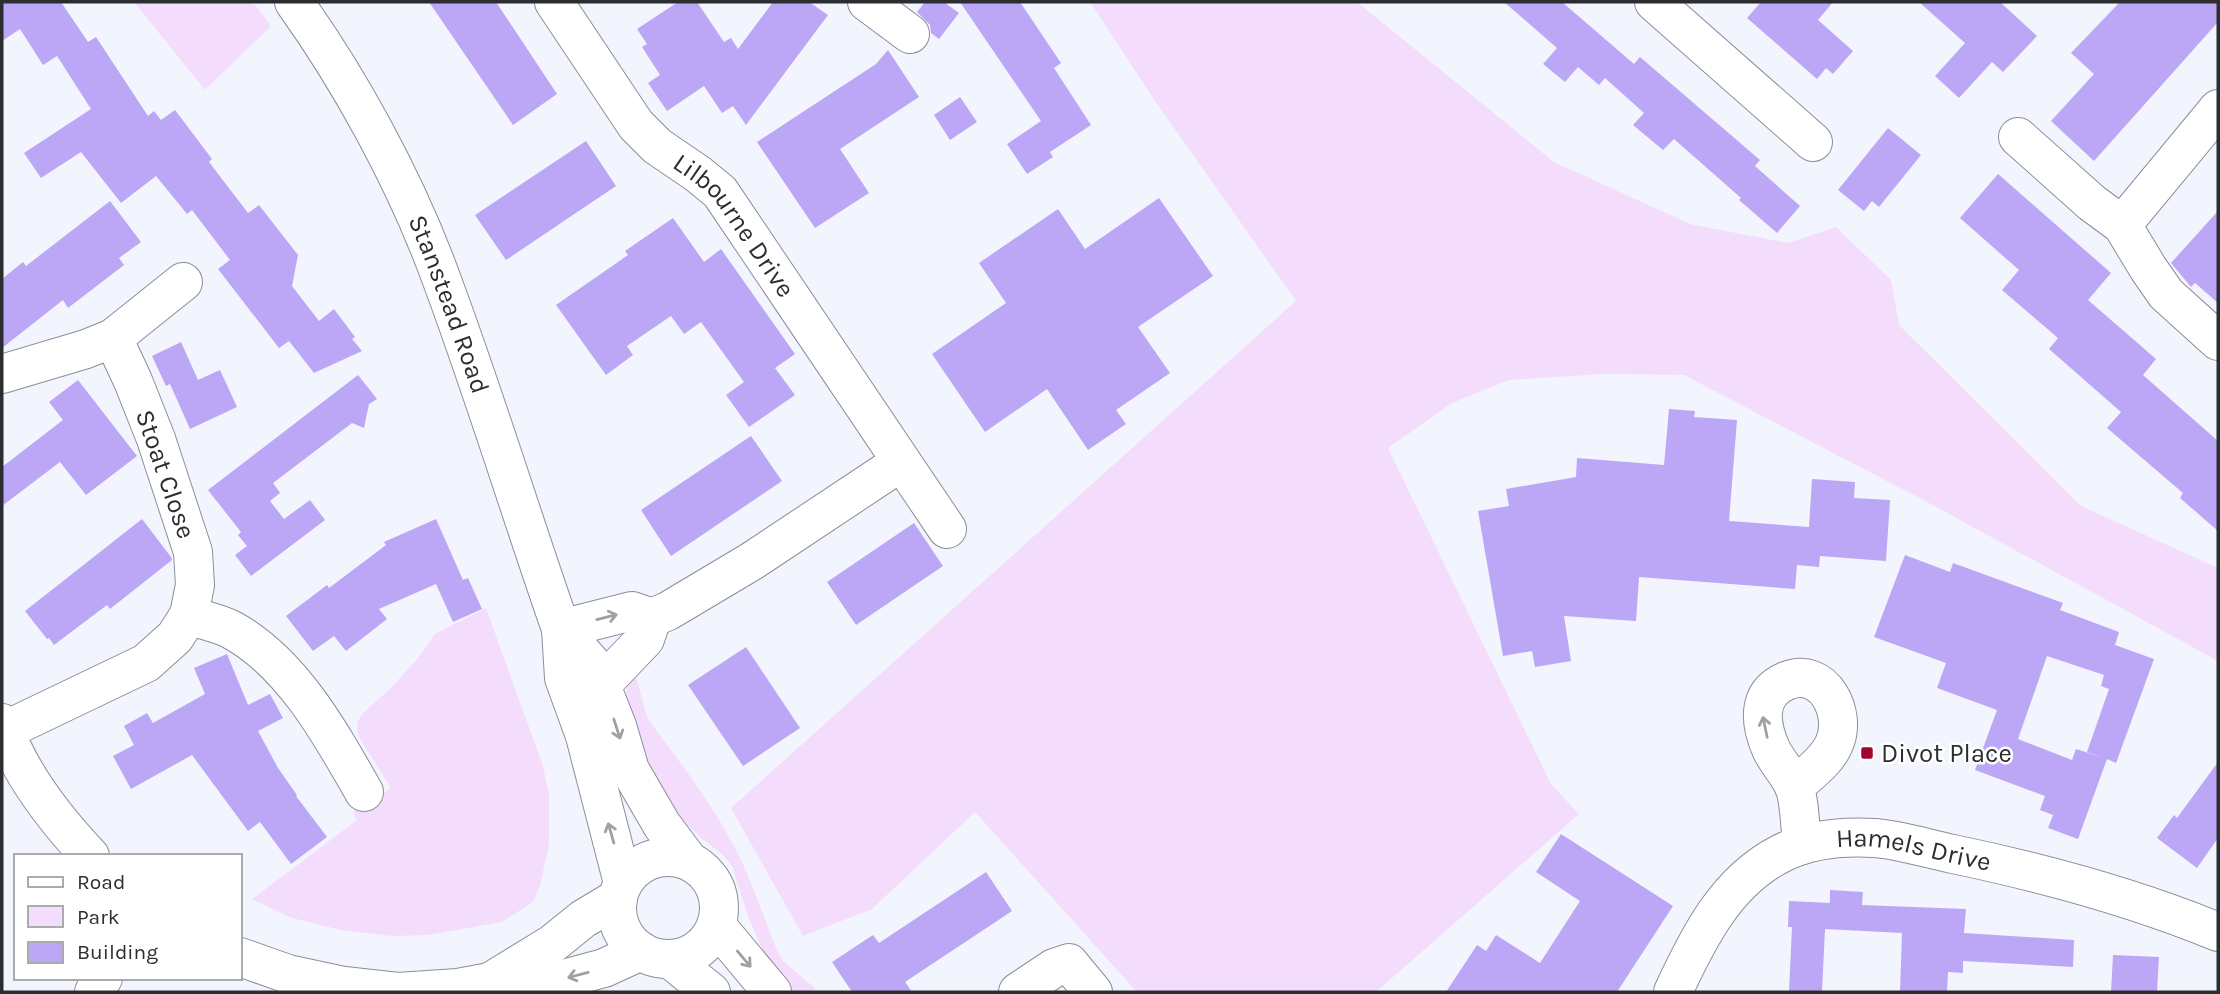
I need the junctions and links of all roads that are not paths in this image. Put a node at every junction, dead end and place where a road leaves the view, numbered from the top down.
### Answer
1 (294, 2) edge
2 (554, 2) edge
3 (867, 2) edge
4 (1654, 2) edge
5 (910, 33) dead end
6 (2218, 109) edge
7 (2018, 137) dead end
8 (1813, 142) dead end
9 (2122, 225) junction
10 (183, 282) dead end
11 (113, 338) junction
12 (2218, 341) edge
13 (2, 374) edge
14 (901, 462) junction
15 (947, 529) dead end
16 (189, 615) junction
17 (652, 618) junction
18 (561, 629) junction
19 (601, 685) junction
20 (3, 727) edge
21 (1794, 788) dead end
22 (364, 792) dead end
23 (1802, 845) junction
24 (88, 854) edge
25 (689, 861) junction
26 (621, 891) junction
27 (716, 925) junction
28 (2218, 932) edge
29 (655, 955) junction
30 (242, 958) edge
31 (490, 982) junction
32 (711, 992) edge
33 (772, 992) edge
34 (1018, 992) edge
35 (1093, 992) edge
36 (1673, 992) edge

1 - 18 street, Stanstead Road
2 - 14 street, Lilbourne Drive
3 - 5 street
4 - 8 street
6 - 9 street
7 - 9 street
9 - 12 street
10 - 11 street
11 - 13 street
11 - 16 street, Stoat Close
14 - 15 street, Lilbourne Drive
14 - 17 street
16 - 20 street, Stoat Close
16 - 22 street
18 -> 17 street
17 - 19 street
18 - 19 street, Stanstead Road
26 -> 18 street, Stanstead Road
19 -> 25 street, Stanstead Road
20 - 24 street
21 - 23 street
23 - 28 street, Hamels Drive
23 - 36 street, Hamels Drive
25 - 26 street
25 - 27 street
26 - 29 street
26 - 31 street
27 - 29 street
27 -> 33 street
29 -> 31 street
29 - 32 street
30 - 31 street
34 - 35 street

